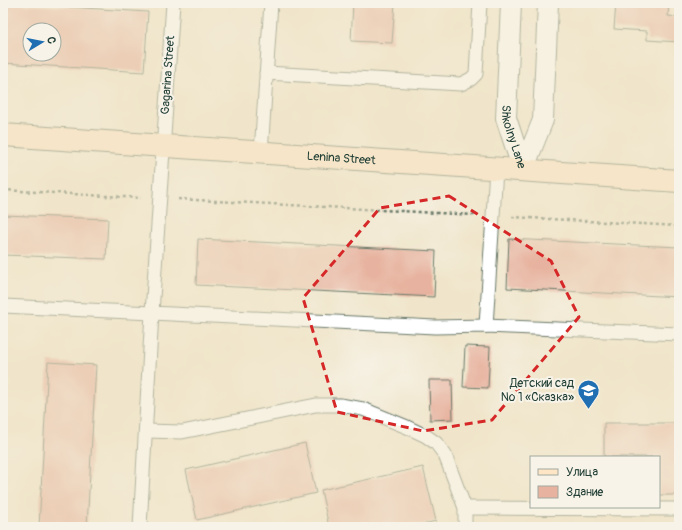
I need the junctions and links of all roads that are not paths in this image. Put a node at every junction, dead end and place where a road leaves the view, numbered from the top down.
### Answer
1 (173, 3) edge
2 (271, 3) edge
3 (480, 3) edge
4 (511, 3) edge
5 (548, 3) edge
6 (266, 73) junction
7 (3, 135) edge
8 (163, 146) junction
9 (260, 153) junction
10 (496, 169) junction
11 (523, 170) junction
12 (679, 181) edge
13 (3, 306) edge
14 (152, 313) junction
15 (486, 326) junction
16 (679, 334) edge
17 (146, 431) junction
18 (465, 508) junction
19 (679, 509) edge
20 (140, 527) edge
21 (465, 527) edge

1 - 8 lane, Gagarina Street
2 - 6 lane
3 - 6 lane
4 - 11 street, Shkolny Lane
5 - 11 street, Shkolny Lane
6 - 9 lane
7 - 8 main road, Lenina Street
8 - 9 main road, Lenina Street
8 - 14 lane, Gagarina Street
9 - 10 main road, Lenina Street
10 - 11 main road, Lenina Street
10 - 15 lane
11 - 12 main road, Lenina Street
13 - 14 lane
14 - 15 lane
14 - 17 lane, Gagarina Street
15 - 16 lane
17 - 18 lane
17 - 20 lane, Gagarina Street
18 - 19 lane
18 - 21 lane

